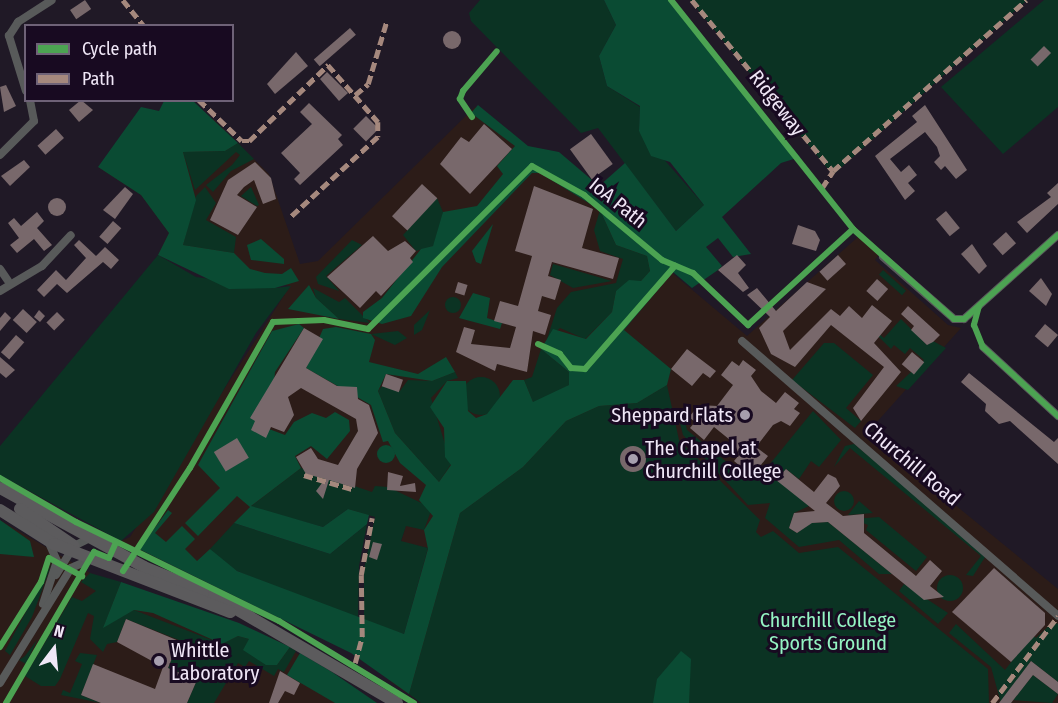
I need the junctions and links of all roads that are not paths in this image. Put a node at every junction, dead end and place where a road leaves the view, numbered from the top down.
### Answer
1 (52, 0) edge
2 (24, 85) edge
3 (30, 102) edge
4 (0, 155) edge
5 (71, 235) dead end
6 (1058, 235) edge
7 (883, 256) dead end
8 (0, 269) edge
9 (8, 281) junction
10 (0, 291) edge
11 (742, 341) dead end
12 (983, 347) dead end
13 (1058, 416) edge
14 (0, 488) edge
15 (0, 494) edge
16 (0, 510) edge
17 (90, 538) junction
18 (47, 541) junction
19 (72, 550) junction
20 (91, 559) junction
21 (71, 568) junction
22 (49, 588) junction
23 (39, 616) junction
24 (1058, 616) edge
25 (265, 624) junction
26 (0, 683) edge
27 (397, 703) edge

1 - 2 street
3 - 4 street
5 - 9 street
6 - 7 street
8 - 9 street
9 - 10 street
11 - 24 street, Churchill Road
12 - 13 street
14 - 17 main road
15 - 19 main road
16 - 18 main road
17 - 19 street
17 - 25 main road
18 - 19 main road
18 - 22 street
19 - 20 main road
19 - 21 street
19 - 22 street
20 - 21 street
20 - 25 main road
21 - 23 street
22 - 23 street
23 - 26 street
25 - 27 main road

